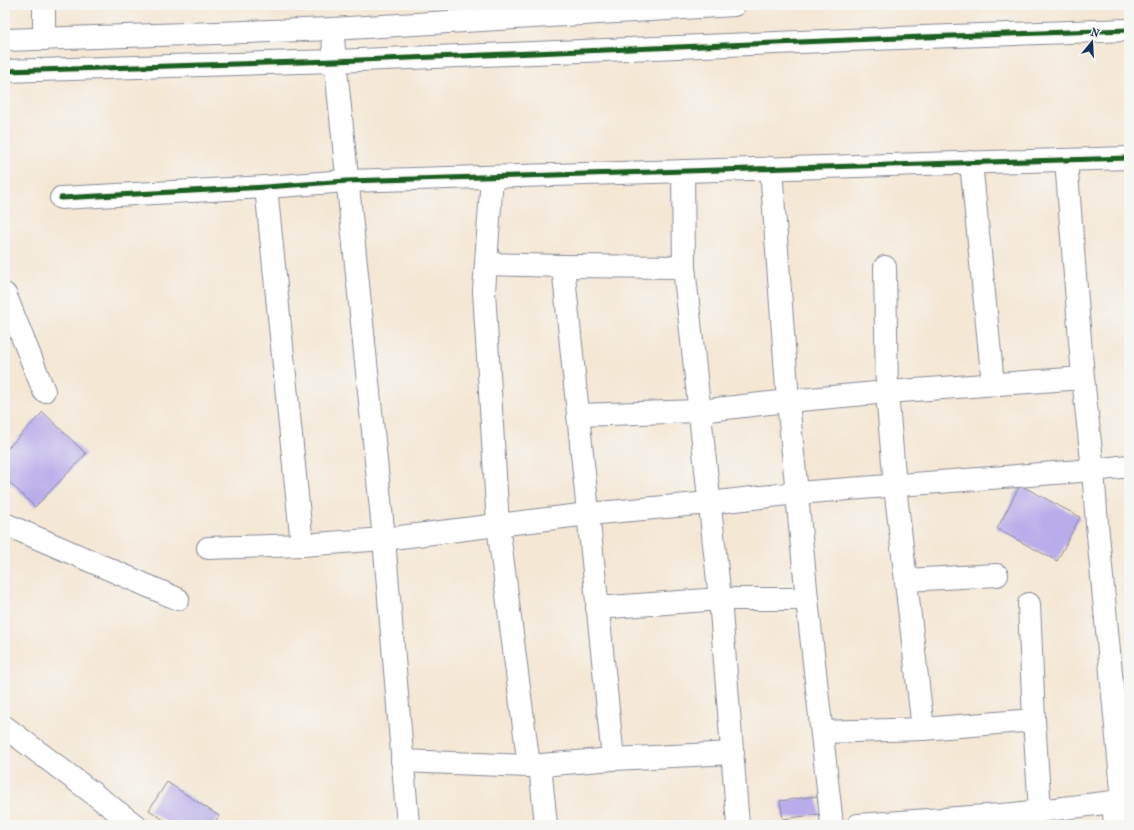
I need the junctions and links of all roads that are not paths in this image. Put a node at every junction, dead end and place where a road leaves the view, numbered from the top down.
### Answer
1 (44, 5) edge
2 (734, 5) edge
3 (682, 7) edge
4 (332, 29) junction
5 (1129, 30) edge
6 (44, 39) junction
7 (5, 40) edge
8 (335, 61) junction
9 (5, 71) edge
10 (1129, 158) edge
11 (1066, 160) junction
12 (971, 162) junction
13 (771, 168) junction
14 (683, 171) junction
15 (492, 177) junction
16 (347, 181) junction
17 (266, 187) junction
18 (61, 198) dead end
19 (486, 264) junction
20 (563, 266) junction
21 (885, 266) dead end
22 (684, 267) junction
23 (5, 294) edge
24 (1083, 378) junction
25 (993, 384) junction
26 (44, 391) dead end
27 (888, 392) junction
28 (788, 401) junction
29 (699, 411) junction
30 (578, 415) junction
31 (1129, 466) edge
32 (1093, 470) junction
33 (895, 486) junction
34 (797, 493) junction
35 (709, 503) junction
36 (588, 514) junction
37 (498, 525) junction
38 (6, 528) edge
39 (384, 538) junction
40 (302, 545) junction
41 (208, 548) dead end
42 (997, 576) dead end
43 (906, 580) junction
44 (178, 599) dead end
45 (720, 599) junction
46 (807, 599) junction
47 (1029, 604) dead end
48 (597, 608) junction
49 (1034, 720) junction
50 (5, 728) edge
51 (923, 729) junction
52 (822, 732) junction
53 (733, 753) junction
54 (613, 759) junction
55 (402, 761) junction
56 (534, 766) junction
57 (1122, 801) edge
58 (1040, 811) junction
59 (1015, 819) edge
60 (135, 825) edge
61 (408, 825) edge
62 (546, 825) edge
63 (738, 825) edge
64 (832, 825) edge
65 (858, 825) edge
66 (1115, 825) edge

1 - 6 street
2 - 3 street
3 - 4 street
4 - 6 street
4 - 8 street
5 - 8 street
6 - 7 street
8 - 9 street
8 - 16 street
10 - 11 street
11 - 12 street
11 - 24 street
12 - 13 street
12 - 25 street
13 - 14 street
13 - 28 street
14 - 15 street
14 - 22 street
15 - 16 street
15 - 19 street
16 - 17 street
16 - 39 street
17 - 18 street
17 - 40 street
19 - 20 street
19 - 37 street
20 - 22 street
20 - 30 street
21 - 27 street
22 - 29 street
23 - 26 street
24 - 25 street
24 - 32 street
25 - 27 street
27 - 28 street
27 - 33 street
28 - 29 street
28 - 34 street
29 - 30 street
29 - 35 street
30 - 36 street
31 - 32 street
32 - 33 street
32 - 57 street
33 - 34 street
33 - 43 street
34 - 35 street
34 - 46 street
35 - 36 street
35 - 45 street
36 - 37 street
36 - 48 street
37 - 39 street
37 - 56 street
38 - 44 street
39 - 40 street
39 - 55 street
40 - 41 street
42 - 43 street
43 - 51 street
45 - 46 street
45 - 48 street
45 - 53 street
46 - 52 street
47 - 49 street
48 - 54 street
49 - 51 street
49 - 58 street
50 - 60 street
51 - 52 street
52 - 64 street
53 - 54 street
53 - 63 street
54 - 56 street
55 - 56 street
55 - 61 street
56 - 62 street
57 - 58 street
57 - 66 street
58 - 59 street
59 - 65 street

